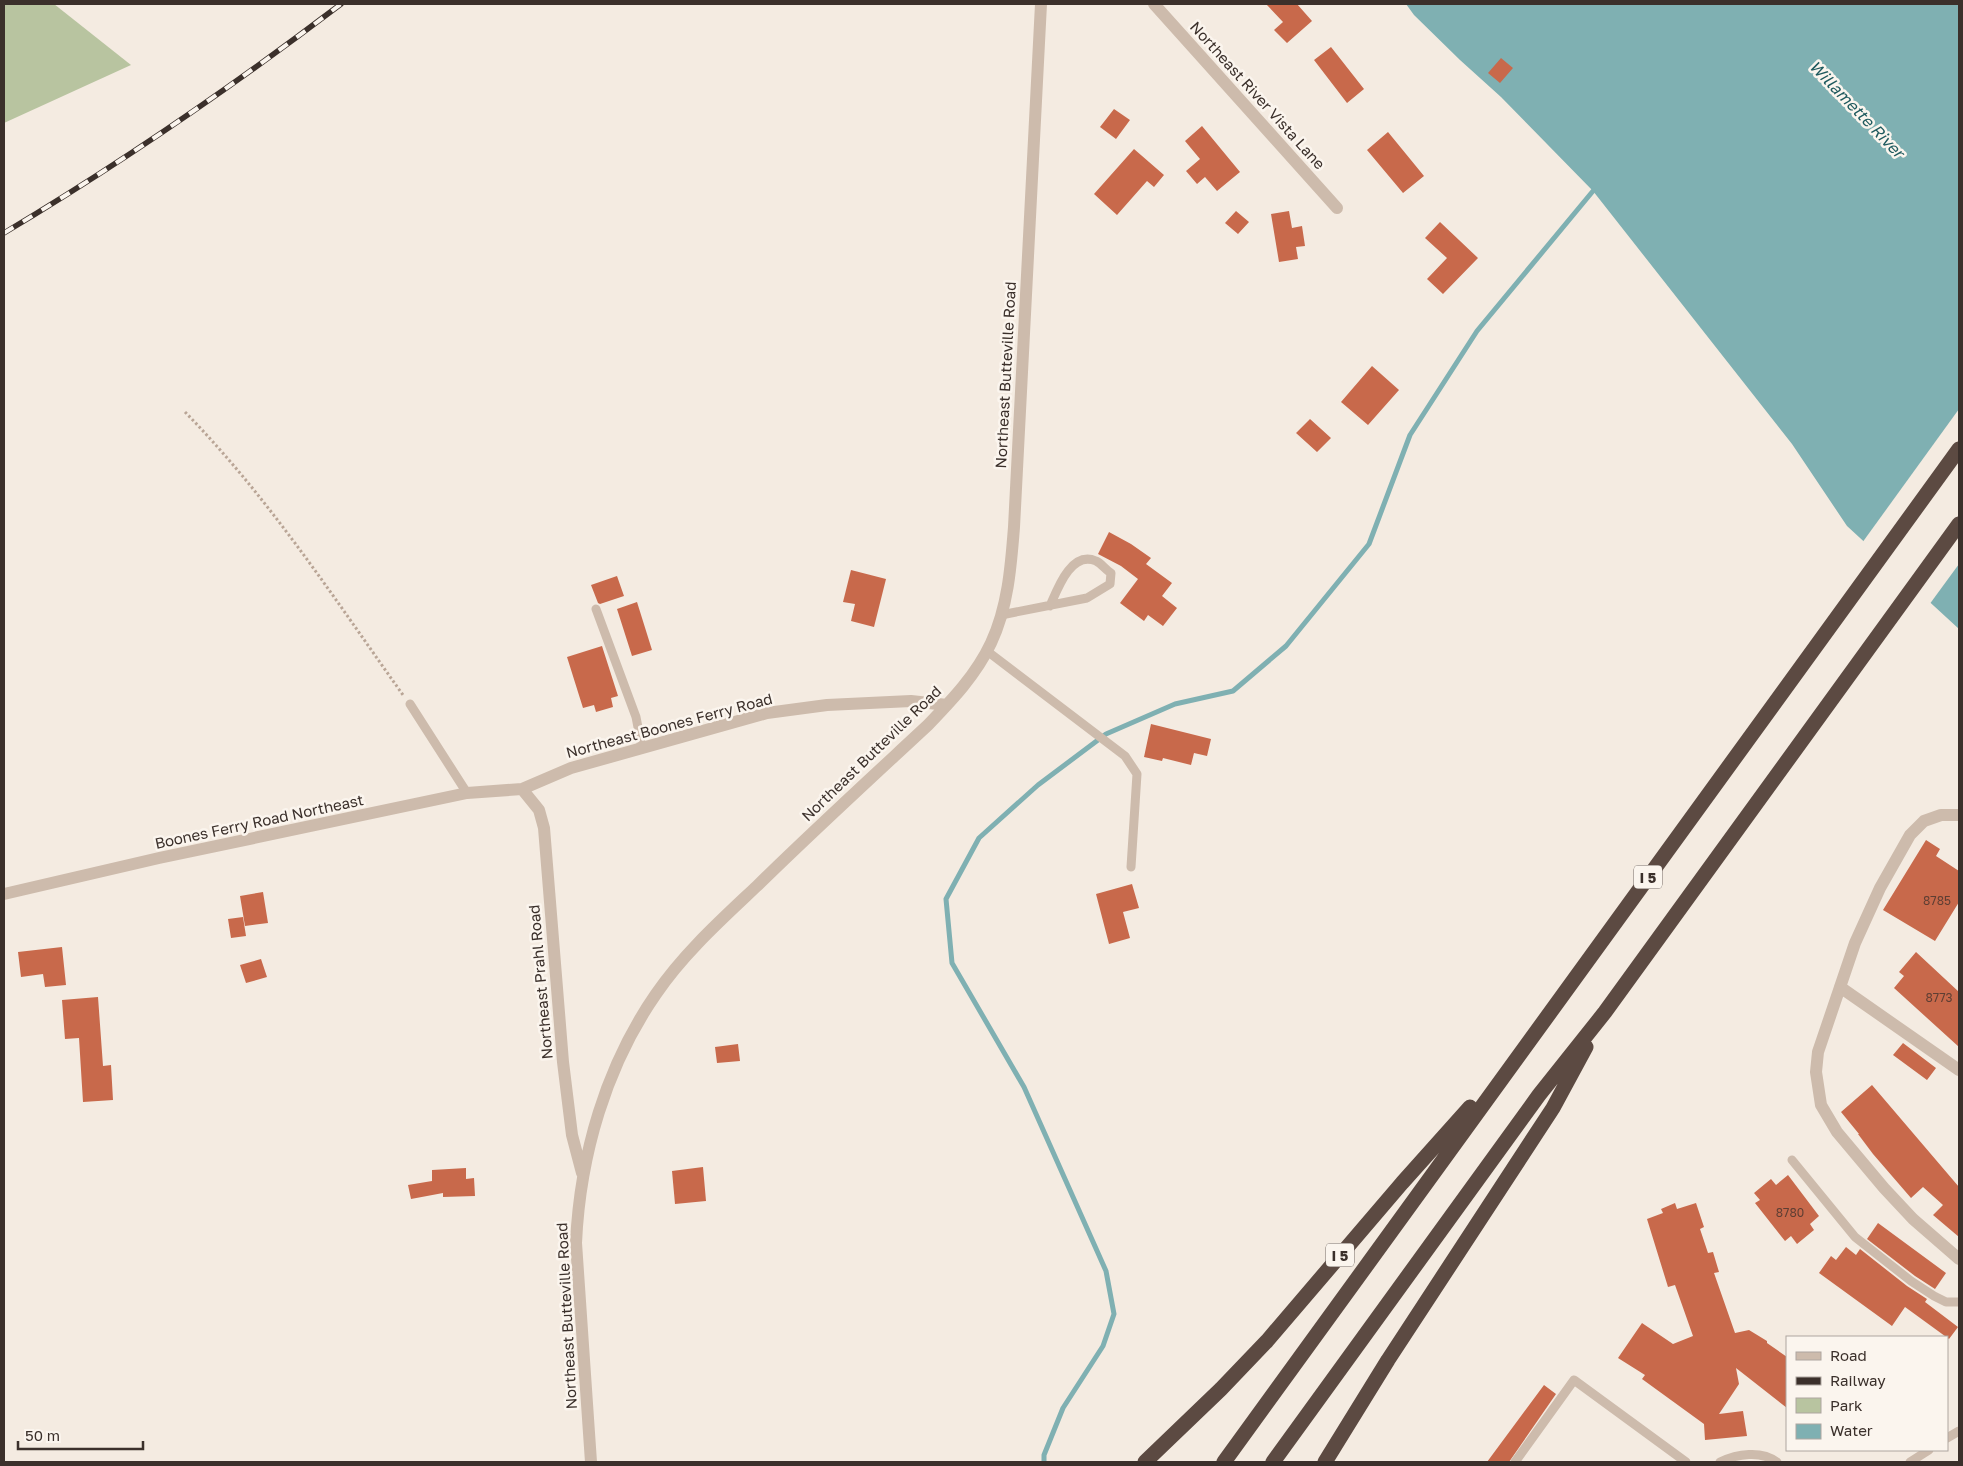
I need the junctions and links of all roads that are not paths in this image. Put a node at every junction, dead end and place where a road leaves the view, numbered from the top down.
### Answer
1 (1041, 4) edge
2 (1154, 4) edge
3 (1337, 208) dead end
4 (1959, 449) edge
5 (1959, 524) edge
6 (1050, 606) junction
7 (596, 609) dead end
8 (1001, 615) junction
9 (987, 651) junction
10 (410, 704) road end
11 (947, 705) junction
12 (642, 748) junction
13 (522, 790) junction
14 (467, 793) junction
15 (1959, 815) edge
16 (1131, 867) dead end
17 (4, 894) edge
18 (1840, 987) junction
19 (1605, 1012) junction
20 (1529, 1041) junction
21 (1959, 1070) edge
22 (1792, 1160) dead end
23 (583, 1176) junction
24 (1959, 1259) edge
25 (1959, 1302) edge
26 (1959, 1431) edge
27 (1948, 1437) edge
28 (1927, 1451) edge
29 (591, 1462) edge
30 (1145, 1462) edge
31 (1224, 1462) edge
32 (1272, 1462) edge
33 (1325, 1462) edge
34 (1515, 1462) edge
35 (1686, 1462) edge
36 (1720, 1462) edge
37 (1777, 1462) edge
38 (1910, 1462) edge

1 - 8 street, Northeast Butteville Road
2 - 3 street, Northeast River Vista Lane
4 - 20 highway, I 5
5 - 19 highway
6 - 6 lane
6 - 8 lane
7 - 12 lane
8 - 9 street, Northeast Butteville Road
9 - 11 street, Northeast Butteville Road
9 - 16 lane
10 - 14 lane
11 - 12 street, Northeast Boones Ferry Road
11 - 23 street, Northeast Butteville Road
12 - 13 street, Northeast Boones Ferry Road
13 - 14 street, Boones Ferry Road Northeast
13 - 23 street, Northeast Prahl Road
14 - 17 street, Boones Ferry Road Northeast
15 - 18 street
18 - 21 street
18 - 24 street
19 - 32 highway
19 - 33 highway
20 - 30 highway, I 5
20 - 31 highway, I 5
22 - 25 lane
23 - 29 street, Northeast Butteville Road
26 - 27 lane
28 - 38 lane
34 - 35 lane
36 - 37 lane

